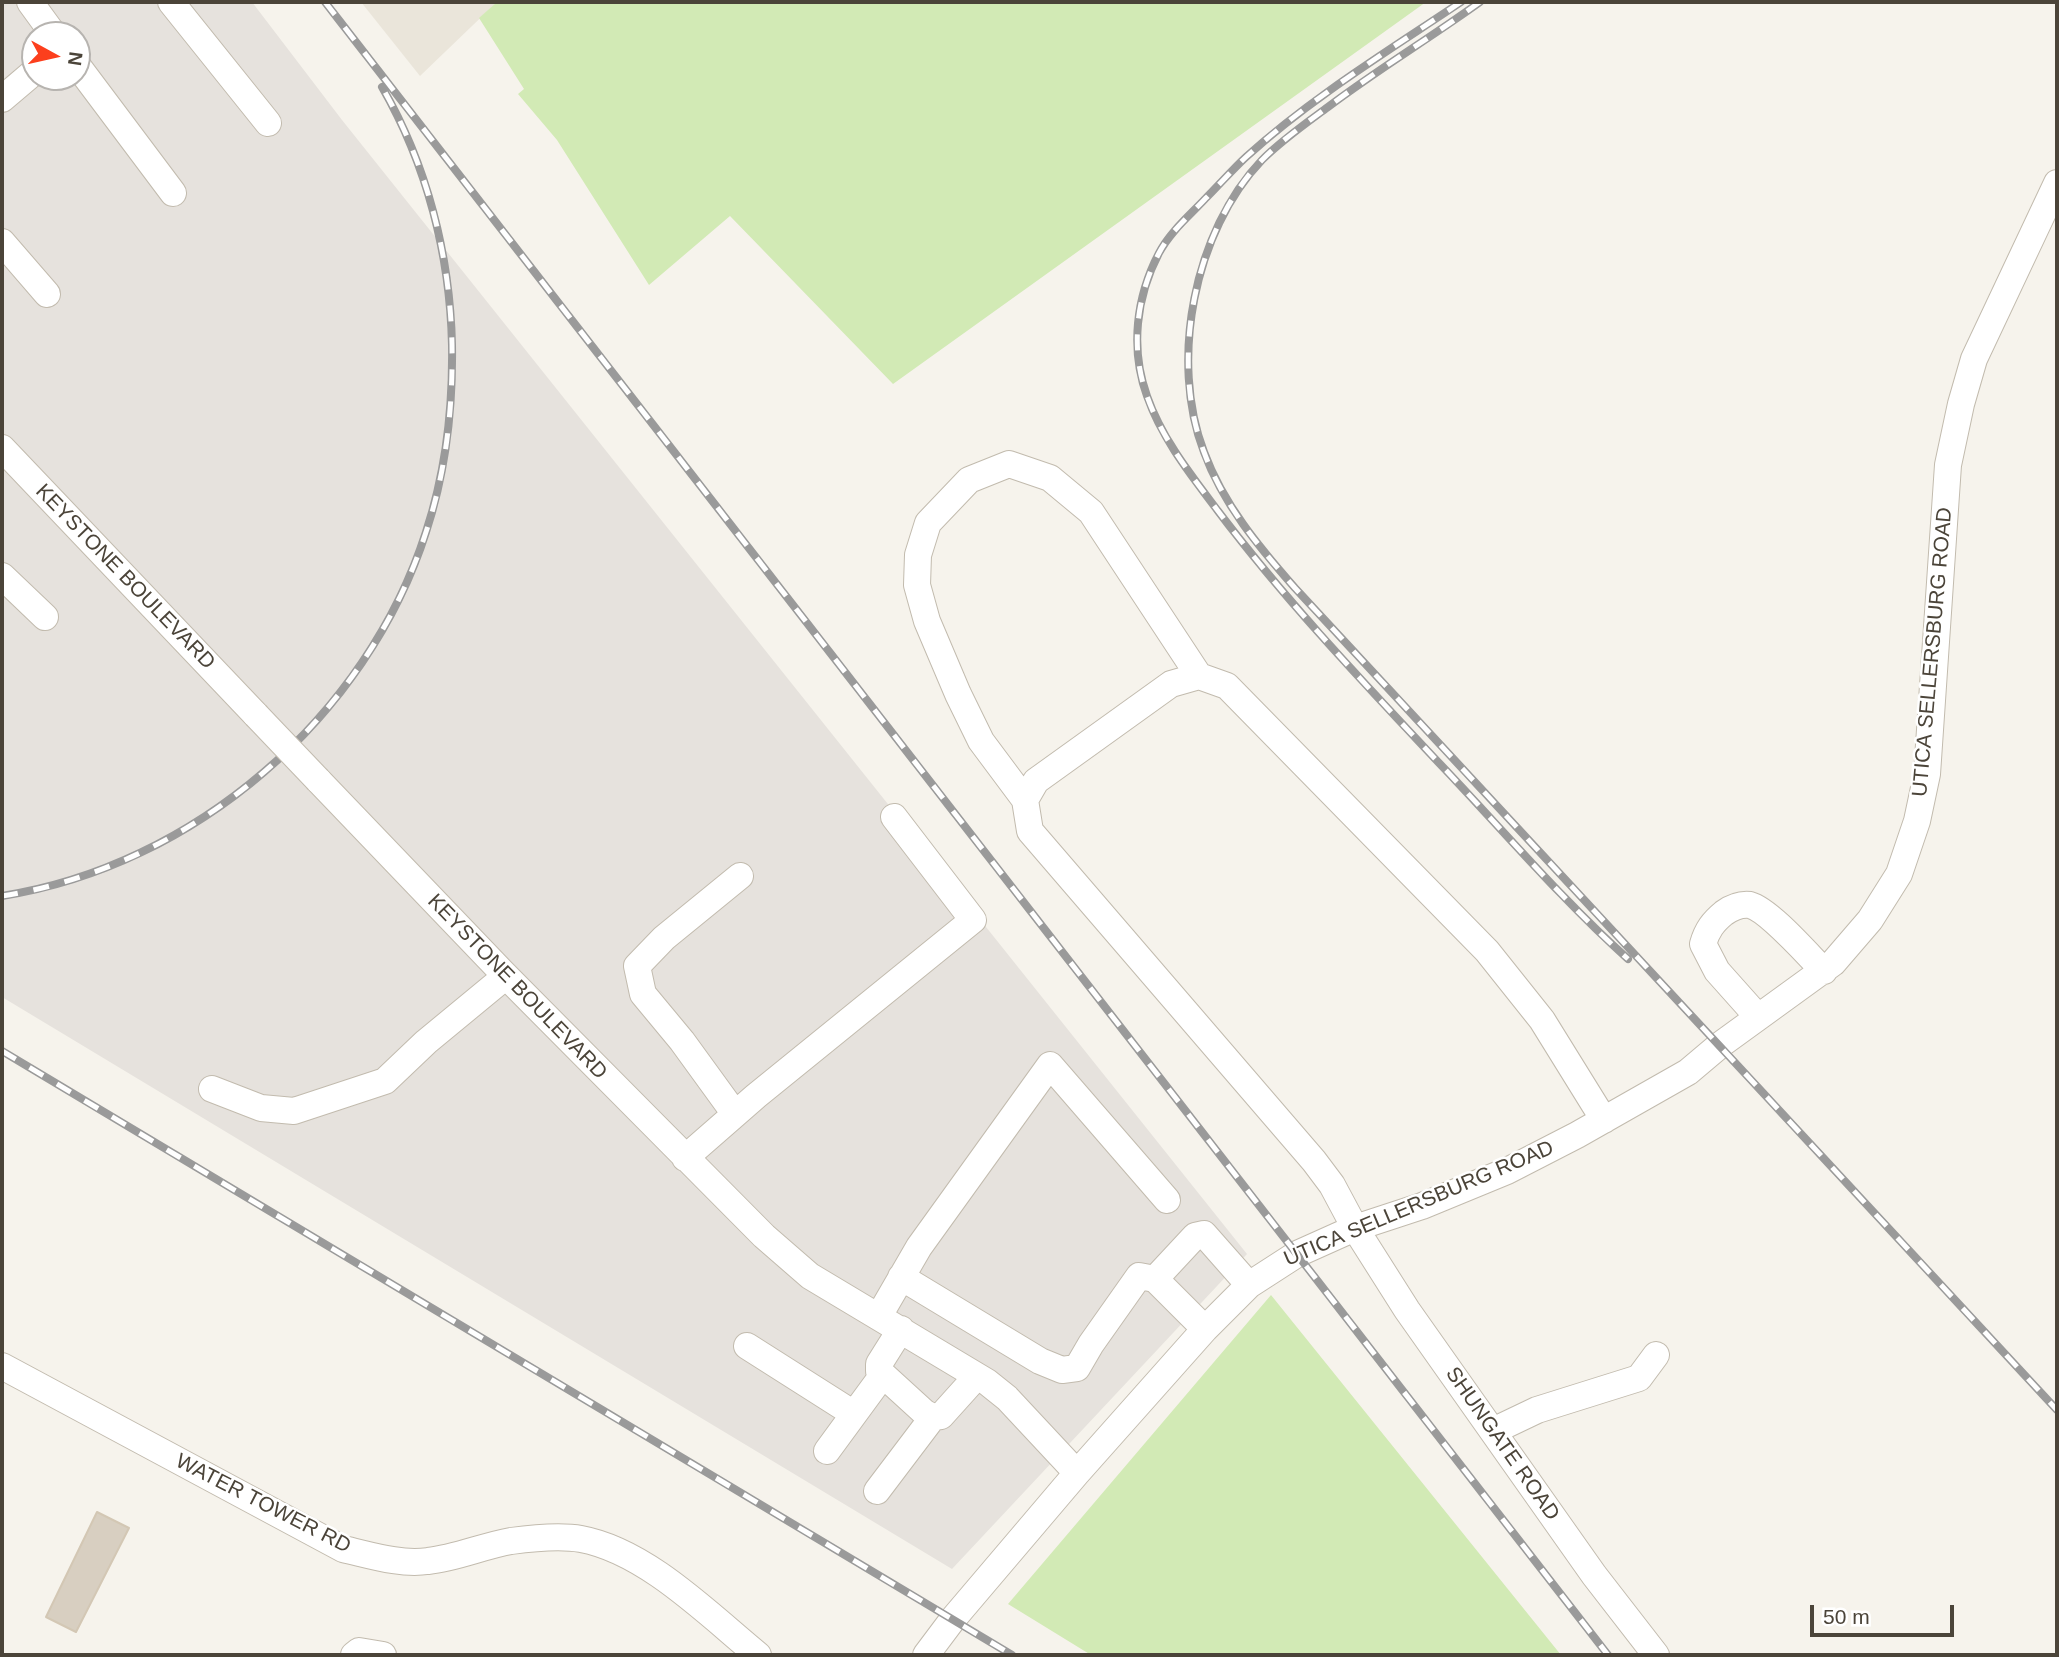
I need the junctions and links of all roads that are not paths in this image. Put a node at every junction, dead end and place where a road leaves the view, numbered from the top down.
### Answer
1 (30, 2) edge
2 (171, 2) edge
3 (44, 21) edge
4 (21, 83) edge
5 (91, 84) edge
6 (2, 99) edge
7 (268, 122) dead end
8 (2057, 183) edge
9 (173, 194) dead end
10 (2, 242) edge
11 (47, 294) dead end
12 (2, 448) edge
13 (2, 576) edge
14 (45, 617) dead end
15 (1199, 676) junction
16 (1025, 800) junction
17 (894, 817) dead end
18 (740, 876) dead end
19 (1824, 971) junction
20 (506, 975) junction
21 (1758, 1017) junction
22 (212, 1089) dead end
23 (735, 1114) junction
24 (1604, 1119) junction
25 (685, 1158) junction
26 (1167, 1200) dead end
27 (1355, 1228) junction
28 (901, 1277) junction
29 (1154, 1279) junction
30 (1249, 1285) junction
31 (878, 1316) junction
32 (901, 1329) junction
33 (1205, 1329) junction
34 (747, 1346) dead end
35 (1656, 1355) dead end
36 (2, 1366) edge
37 (882, 1376) junction
38 (977, 1376) junction
39 (854, 1414) junction
40 (933, 1417) junction
41 (1493, 1431) junction
42 (827, 1451) dead end
43 (1077, 1473) junction
44 (877, 1491) dead end
45 (354, 1655) edge
46 (383, 1655) edge
47 (758, 1655) edge
48 (926, 1655) edge
49 (1656, 1655) edge

1 - 3 street
2 - 7 street
4 - 6 street
5 - 9 street
8 - 19 street, UTICA SELLERSBURG ROAD
10 - 11 street
12 - 20 street, KEYSTONE BOULEVARD, bridge
13 - 14 street
15 - 16 street
15 - 16 street
15 - 24 street
16 - 27 street, SHUNGATE ROAD
17 - 23 street
18 - 23 street
19 - 21 street, UTICA SELLERSBURG ROAD
19 - 21 street
20 - 22 street
20 - 25 street, KEYSTONE BOULEVARD
21 - 24 street, UTICA SELLERSBURG ROAD
23 - 25 street
24 - 27 street, UTICA SELLERSBURG ROAD
25 - 31 street, KEYSTONE BOULEVARD
26 - 28 street
27 - 30 street, UTICA SELLERSBURG ROAD
27 - 41 street, SHUNGATE ROAD
28 - 29 street
28 - 31 street
29 - 30 street
29 - 33 street
30 - 33 street, UTICA SELLERSBURG ROAD
31 - 32 street, KEYSTONE BOULEVARD
32 - 37 street
32 - 38 street, KEYSTONE BOULEVARD
33 - 43 street, UTICA SELLERSBURG ROAD
34 - 39 street
35 - 41 street
36 - 47 street, WATER TOWER RD
37 - 39 street
37 - 40 street
38 - 40 street
38 - 43 street, KEYSTONE BOULEVARD
39 - 42 street
40 - 44 street
41 - 49 street, SHUNGATE ROAD
43 - 48 street, UTICA SELLERSBURG ROAD
45 - 46 street

